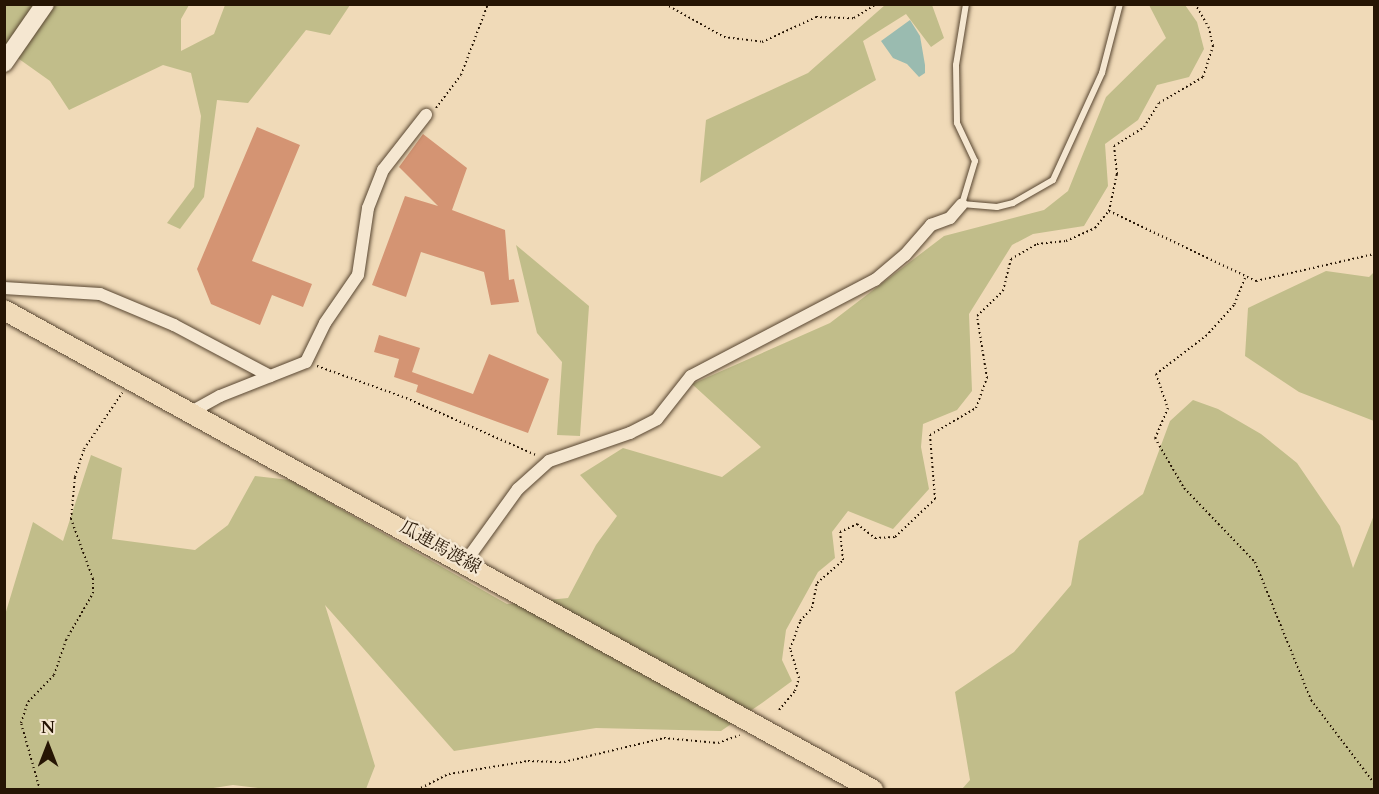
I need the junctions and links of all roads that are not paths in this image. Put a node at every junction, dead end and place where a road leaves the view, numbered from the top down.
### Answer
1 (45, 4) edge
2 (966, 4) edge
3 (1120, 4) edge
4 (4, 63) edge
5 (426, 115) road end
6 (962, 204) junction
7 (4, 288) edge
8 (4, 310) edge
9 (270, 376) junction
10 (190, 412) junction
11 (466, 561) junction
12 (873, 789) edge

1 - 4 main road
2 - 6 lane
3 - 6 lane
5 - 9 street
6 - 11 street
7 - 9 street
8 - 10 main road, 瓜連馬渡線
9 - 10 street
10 - 11 main road, 瓜連馬渡線
11 - 12 main road, 瓜連馬渡線

